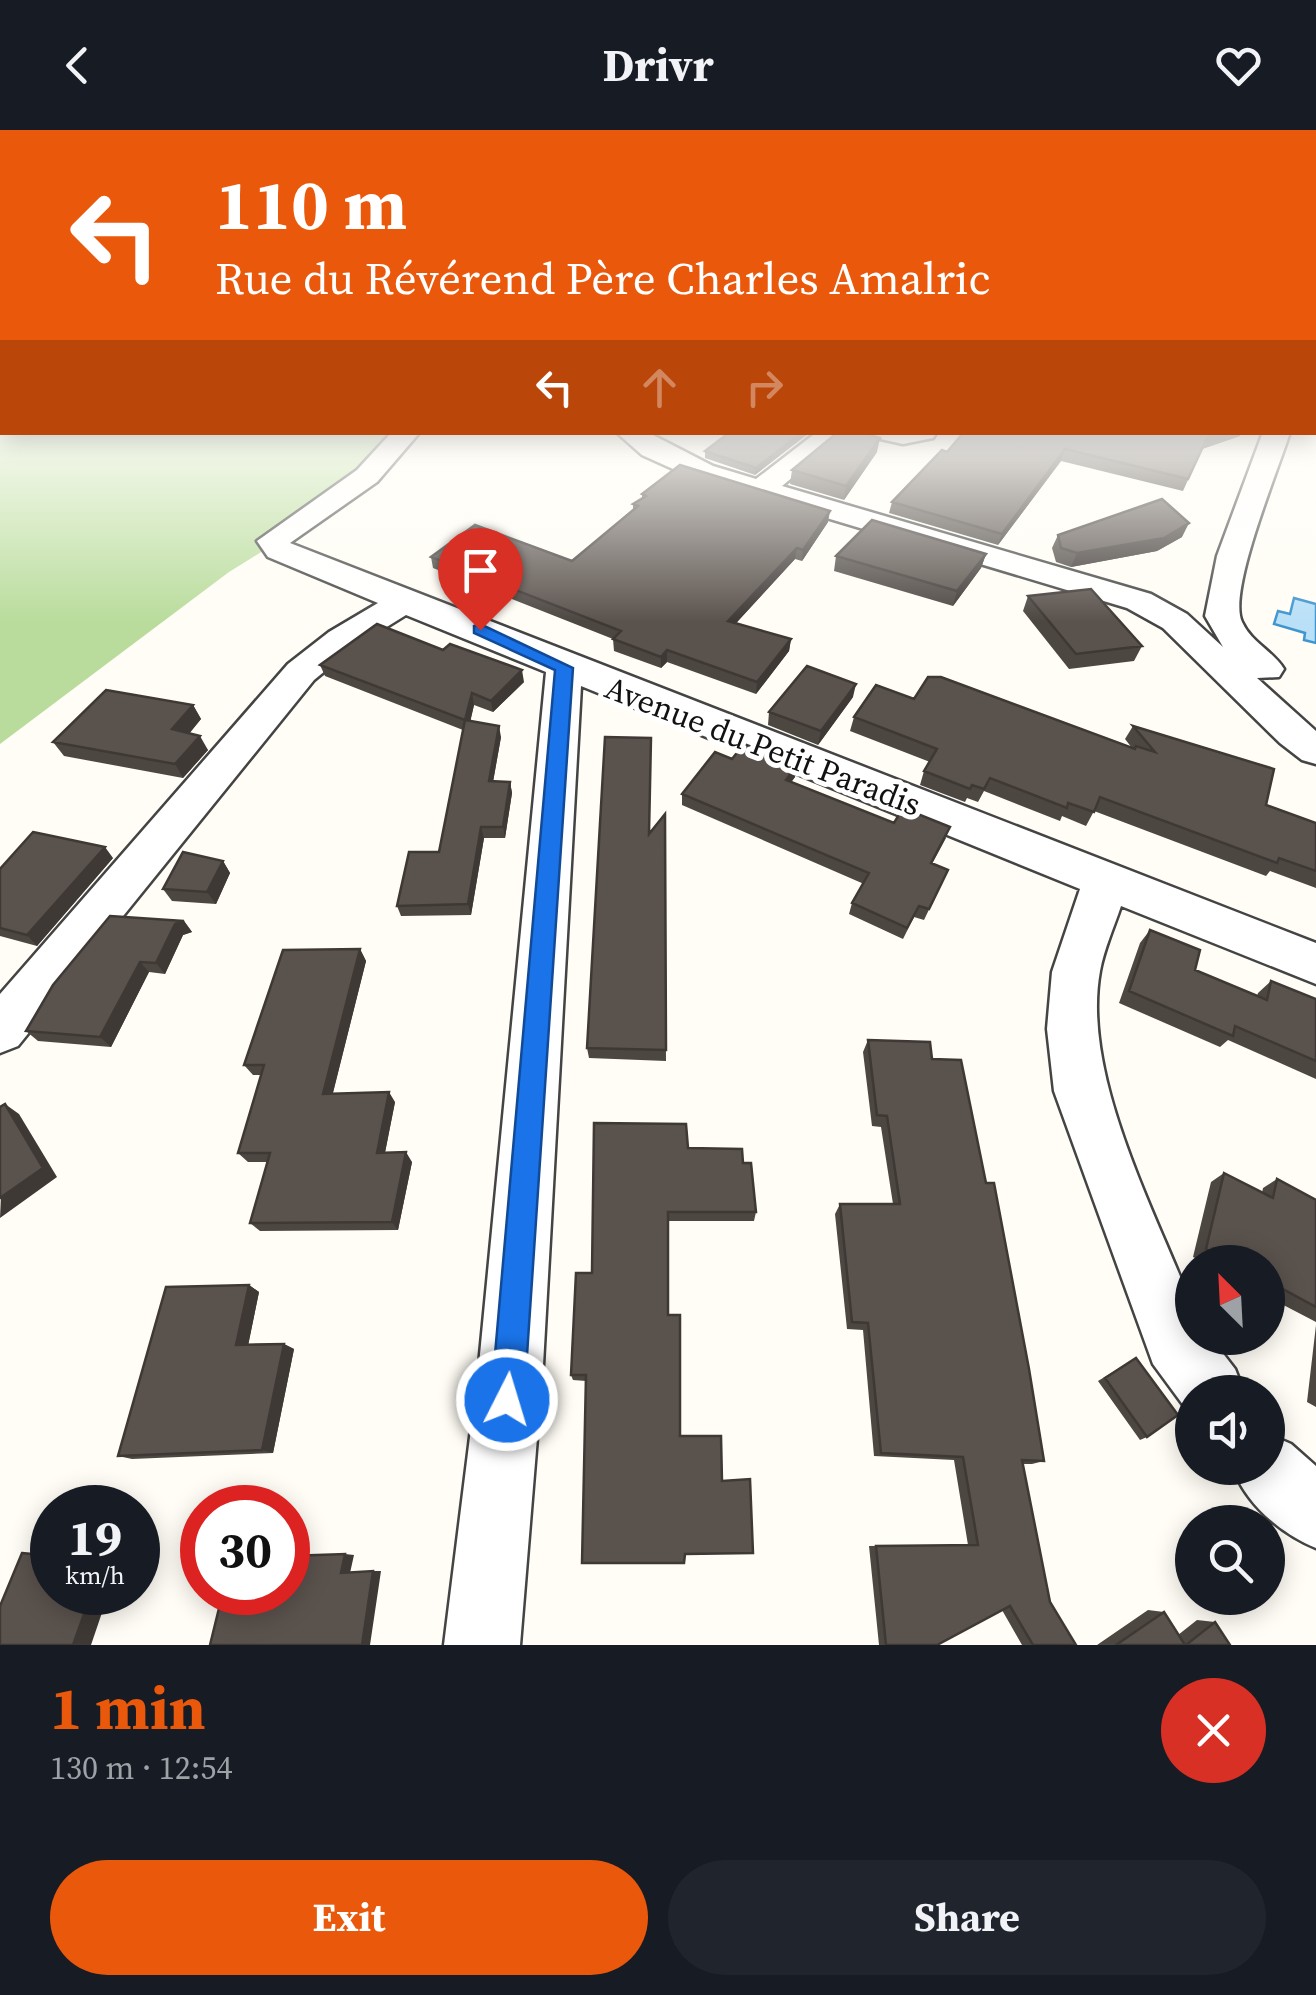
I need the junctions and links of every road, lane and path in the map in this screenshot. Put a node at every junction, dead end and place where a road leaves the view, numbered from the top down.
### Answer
1 (360, 481) edge
2 (735, 481) edge
3 (771, 481) edge
4 (1258, 481) edge
5 (762, 488) junction
6 (1227, 587) junction
7 (1139, 601) junction
8 (404, 602) junction
9 (564, 668) junction
10 (1316, 716) edge
11 (1316, 750) edge
12 (1106, 880) junction
13 (1316, 964) edge
14 (0, 1030) edge
15 (1200, 1375) edge
16 (1285, 1485) edge
17 (1316, 1513) edge
18 (482, 1645) edge

1 - 8 street
2 - 5 street
3 - 5 street
4 - 6 street
5 - 7 street
6 - 7 street
6 - 10 street
7 - 11 street
8 - 9 street
8 - 14 street
9 - 12 street, Avenue du Petit Paradis
9 - 18 street, Avenue du Petit Paradis
12 - 13 street, Avenue du Petit Paradis
12 - 15 street
16 - 17 street

